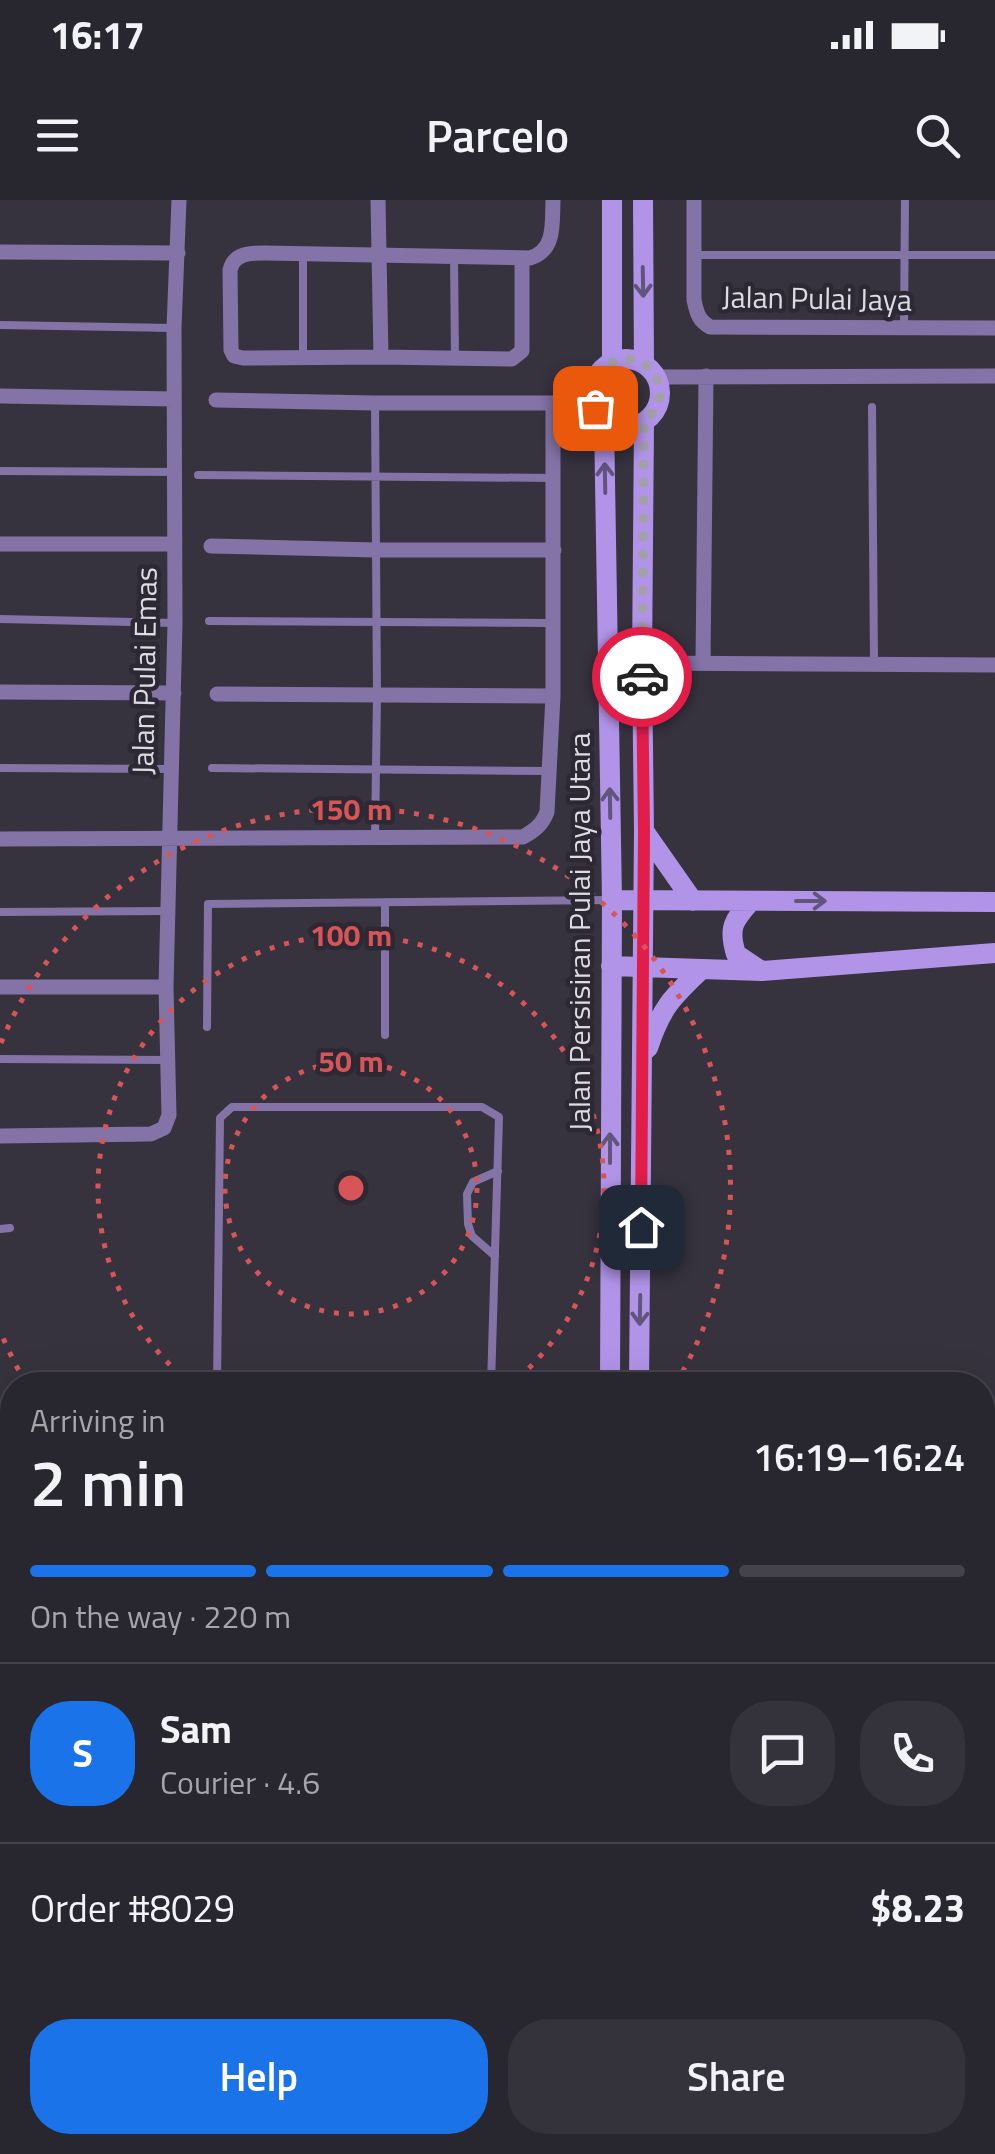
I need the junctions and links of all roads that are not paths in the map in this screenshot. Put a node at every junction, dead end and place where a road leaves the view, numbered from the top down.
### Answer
1 (178, 200) edge
2 (378, 200) edge
3 (552, 200) edge
4 (612, 200) edge
5 (642, 200) edge
6 (694, 200) edge
7 (905, 200) edge
8 (0, 252) edge
9 (178, 254) junction
10 (303, 254) junction
11 (378, 254) junction
12 (904, 254) junction
13 (693, 255) junction
14 (995, 255) edge
15 (454, 256) junction
16 (522, 259) junction
17 (0, 325) edge
18 (174, 328) junction
19 (904, 328) junction
20 (995, 328) edge
21 (381, 357) junction
22 (303, 358) junction
23 (455, 359) junction
24 (612, 362) junction
25 (650, 371) junction
26 (706, 376) junction
27 (995, 376) edge
28 (0, 396) edge
29 (174, 399) junction
30 (216, 400) dead end
31 (375, 403) junction
32 (553, 404) junction
33 (872, 406) dead end
34 (598, 411) junction
35 (644, 422) junction
36 (0, 471) edge
37 (175, 472) junction
38 (198, 474) dead end
39 (376, 476) junction
40 (554, 478) junction
41 (0, 544) edge
42 (174, 544) junction
43 (210, 546) dead end
44 (376, 550) junction
45 (554, 550) junction
46 (0, 618) edge
47 (209, 621) dead end
48 (376, 622) junction
49 (174, 624) junction
50 (553, 624) junction
51 (642, 663) junction
52 (703, 663) junction
53 (874, 664) junction
54 (995, 665) edge
55 (0, 692) edge
56 (174, 693) junction
57 (217, 694) dead end
58 (377, 695) junction
59 (552, 696) junction
60 (0, 768) edge
61 (212, 768) dead end
62 (171, 769) junction
63 (376, 770) junction
64 (549, 771) junction
65 (644, 831) junction
66 (170, 839) junction
67 (375, 839) junction
68 (0, 840) edge
69 (612, 900) junction
70 (643, 901) junction
71 (693, 901) junction
72 (751, 901) junction
73 (995, 902) edge
74 (385, 904) junction
75 (168, 911) junction
76 (0, 912) edge
77 (995, 953) edge
78 (611, 966) junction
79 (643, 967) junction
80 (702, 969) junction
81 (762, 970) junction
82 (166, 986) junction
83 (0, 987) edge
84 (207, 1027) dead end
85 (385, 1035) dead end
86 (0, 1059) edge
87 (167, 1060) junction
88 (642, 1069) junction
89 (0, 1136) edge
90 (498, 1171) junction
91 (496, 1256) junction
92 (217, 1372) edge
93 (492, 1372) edge
94 (610, 1372) edge
95 (639, 1372) edge

1 - 9 street, Jalan Pulai Emas
2 - 11 street
3 - 16 street
4 - 24 main road
5 -> 25 main road
6 - 13 street, Jalan Pulai Jaya
7 - 12 lane
8 - 9 street
9 - 18 street, Jalan Pulai Emas
10 - 11 street
10 - 22 lane
10 - 22 street
11 - 15 street
11 - 21 street
12 - 13 lane
12 - 14 lane
12 - 19 lane
13 - 19 street, Jalan Pulai Jaya
15 - 16 street
15 - 23 lane
16 - 23 street
17 - 18 lane
18 - 29 street, Jalan Pulai Emas
19 - 20 street, Jalan Pulai Jaya
21 - 22 street
21 - 23 street
24 - 25 main road
24 - 34 main road
25 - 26 street
25 - 35 main road
26 - 27 street
26 - 52 street
28 - 29 street
29 - 37 street, Jalan Pulai Emas
30 - 31 street
31 - 32 street
31 - 39 lane
32 - 34 street
32 - 40 street
33 - 53 lane
34 - 35 main road
69 -> 34 main road, Jalan Persisiran Pulai Jaya Utara
35 - 51 main road, Jalan Persisiran Pulai Jaya Utara
36 - 37 lane
37 - 42 street, Jalan Pulai Emas
38 - 39 lane
39 - 40 lane
39 - 44 lane
40 - 45 street
41 - 42 street
42 - 49 street, Jalan Pulai Emas
43 - 44 street
44 - 45 street
44 - 48 lane
45 - 50 street
46 - 49 lane
47 - 48 lane
48 - 50 lane
48 - 58 lane
49 - 56 street, Jalan Pulai Emas
50 - 59 street
51 - 52 street
51 - 65 main road, Jalan Persisiran Pulai Jaya Utara
52 - 53 street
53 - 54 street
55 - 56 street
56 - 62 street, Jalan Pulai Emas
57 - 58 street
58 - 59 street
58 - 63 lane
59 - 64 street
60 - 62 lane
61 - 63 lane
62 - 66 street, Jalan Pulai Emas
63 - 64 lane
63 - 67 lane
64 - 67 street
65 - 70 main road, Jalan Persisiran Pulai Jaya Utara
65 - 71 main road
66 - 67 street
66 - 68 street
66 - 75 street, Jalan Pulai Emas
69 - 70 main road
69 - 74 lane
69 - 78 main road, Jalan Persisiran Pulai Jaya Utara
70 - 71 main road
70 - 79 main road, Jalan Persisiran Pulai Jaya Utara
71 - 72 main road
72 -> 73 main road
72 - 81 main road
74 - 84 lane
74 - 85 lane
75 - 76 lane
75 - 82 street, Jalan Pulai Emas
77 - 81 main road
78 - 79 main road
94 -> 78 main road, Jalan Persisiran Pulai Jaya Utara
79 - 80 main road
79 - 88 main road, Jalan Persisiran Pulai Jaya Utara
80 - 81 main road
80 - 88 main road
82 - 83 street
82 - 87 street, Jalan Pulai Emas
86 - 87 lane
87 - 89 street, Jalan Pulai Emas
88 -> 95 main road, Jalan Persisiran Pulai Jaya Utara
90 - 91 lane
90 - 91 lane
90 - 92 lane
91 - 93 lane

